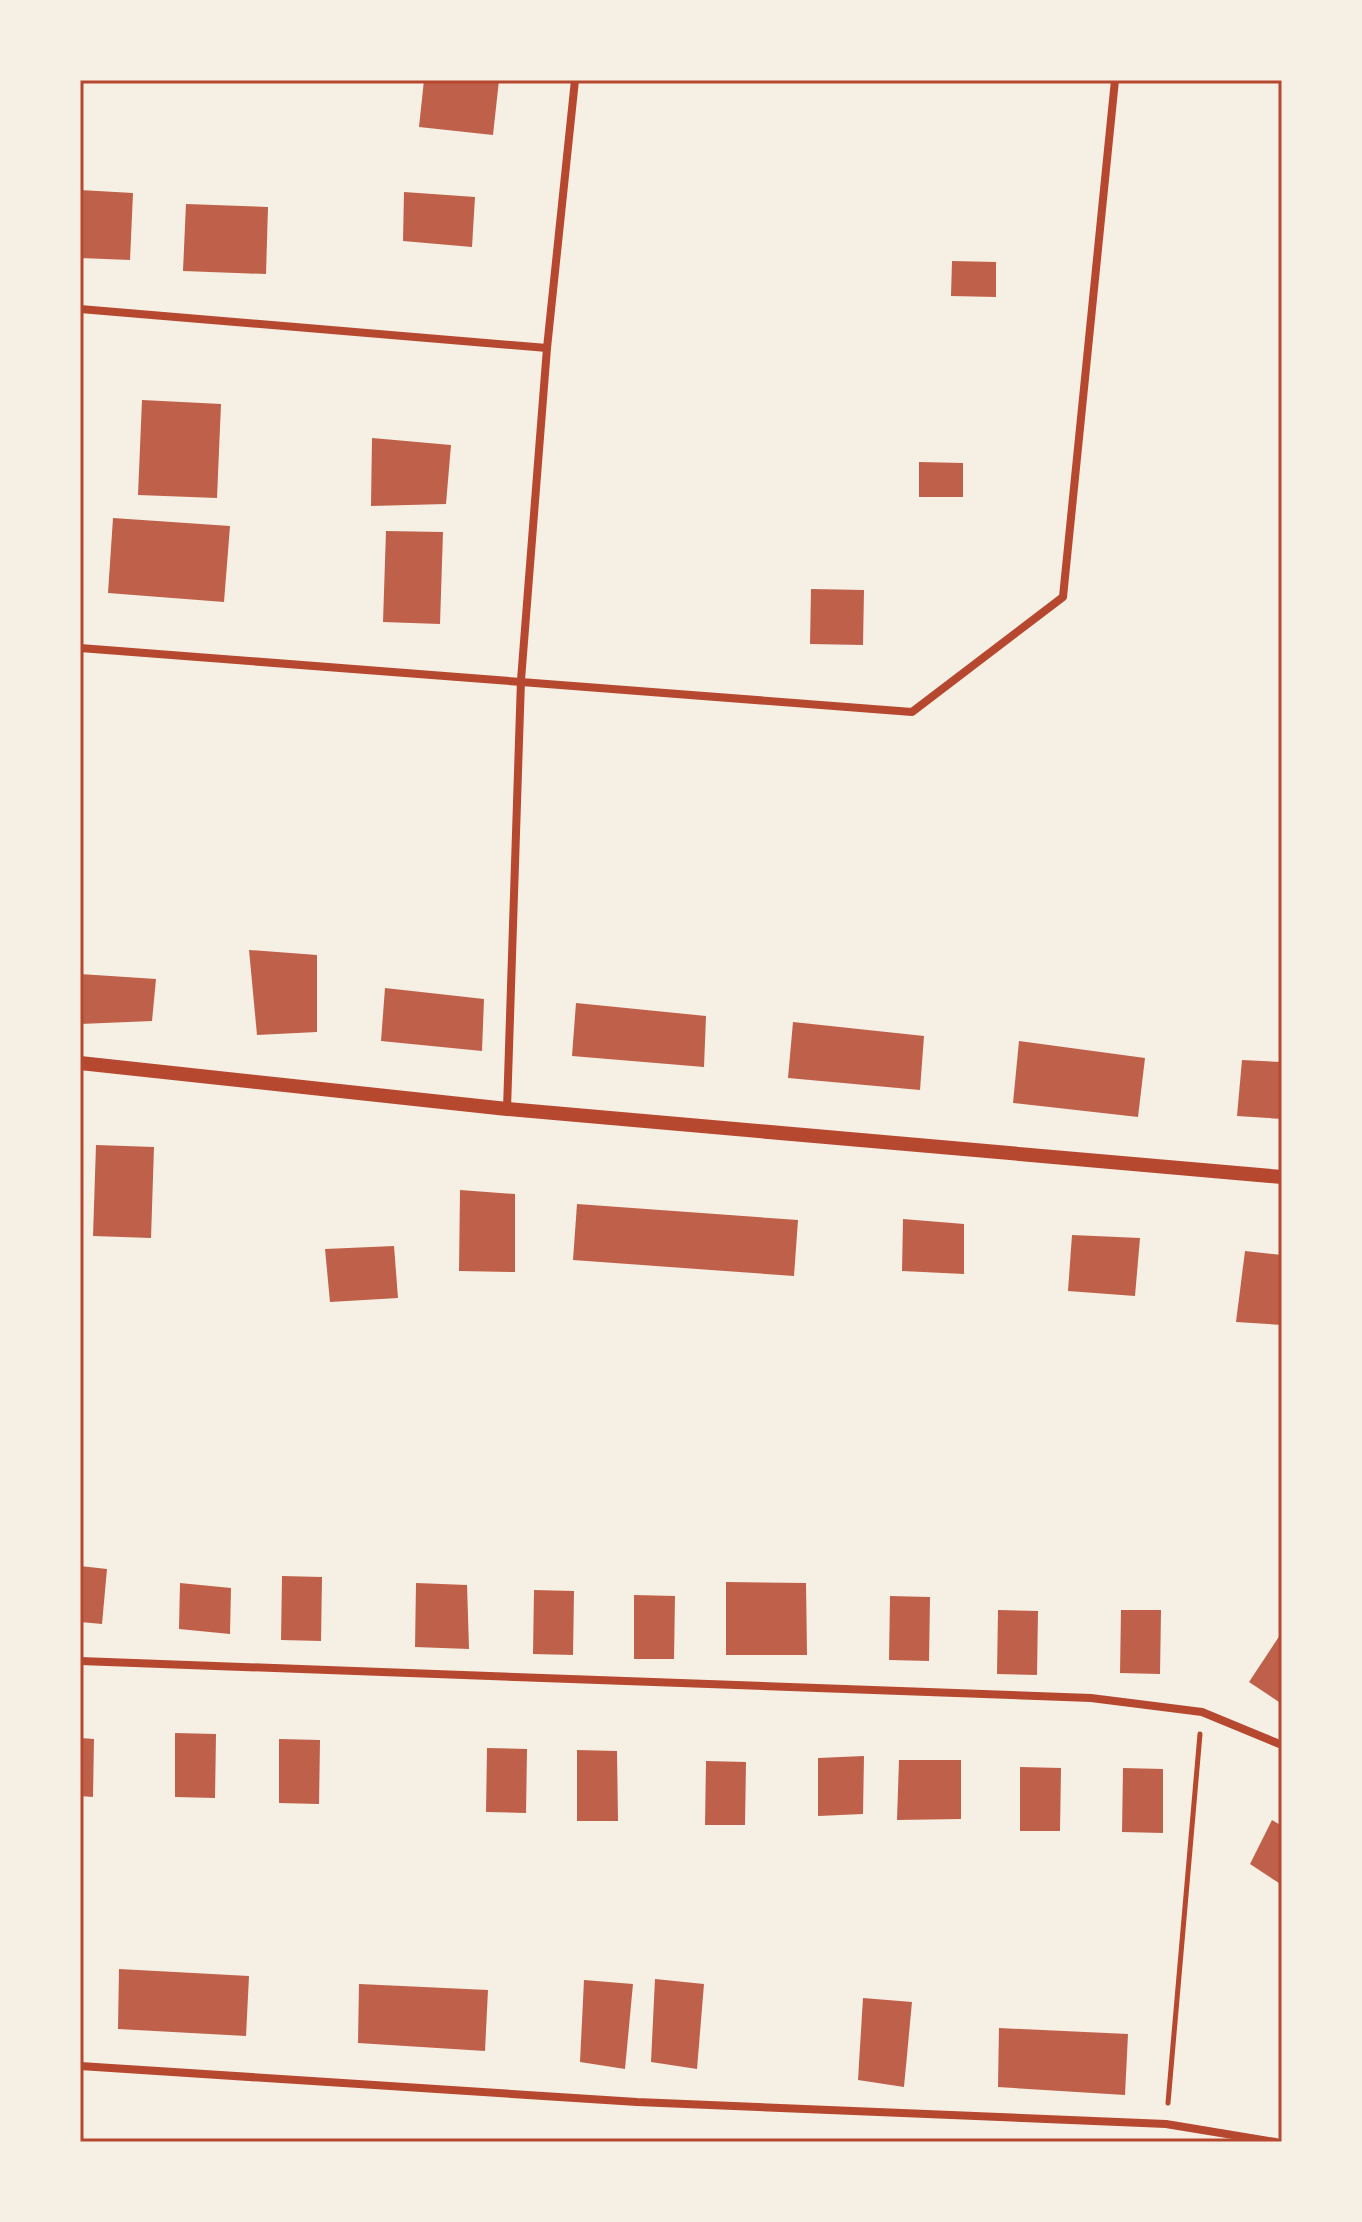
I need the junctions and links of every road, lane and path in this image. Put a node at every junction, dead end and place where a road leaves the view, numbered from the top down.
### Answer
1 (575, 80) edge
2 (1115, 80) edge
3 (80, 309) edge
4 (547, 348) junction
5 (80, 648) edge
6 (521, 680) junction
7 (80, 1063) edge
8 (507, 1109) junction
9 (1282, 1177) edge
10 (80, 1661) edge
11 (1202, 1712) junction
12 (1282, 1745) edge
13 (80, 2066) edge
14 (1166, 2124) junction
15 (1275, 2142) edge

1 - 4 street
2 - 6 street
3 - 4 street
4 - 6 street
5 - 6 street
6 - 8 street
7 - 8 street
8 - 9 street
10 - 11 street
11 - 12 street
11 - 14 path
13 - 14 street
14 - 15 street

